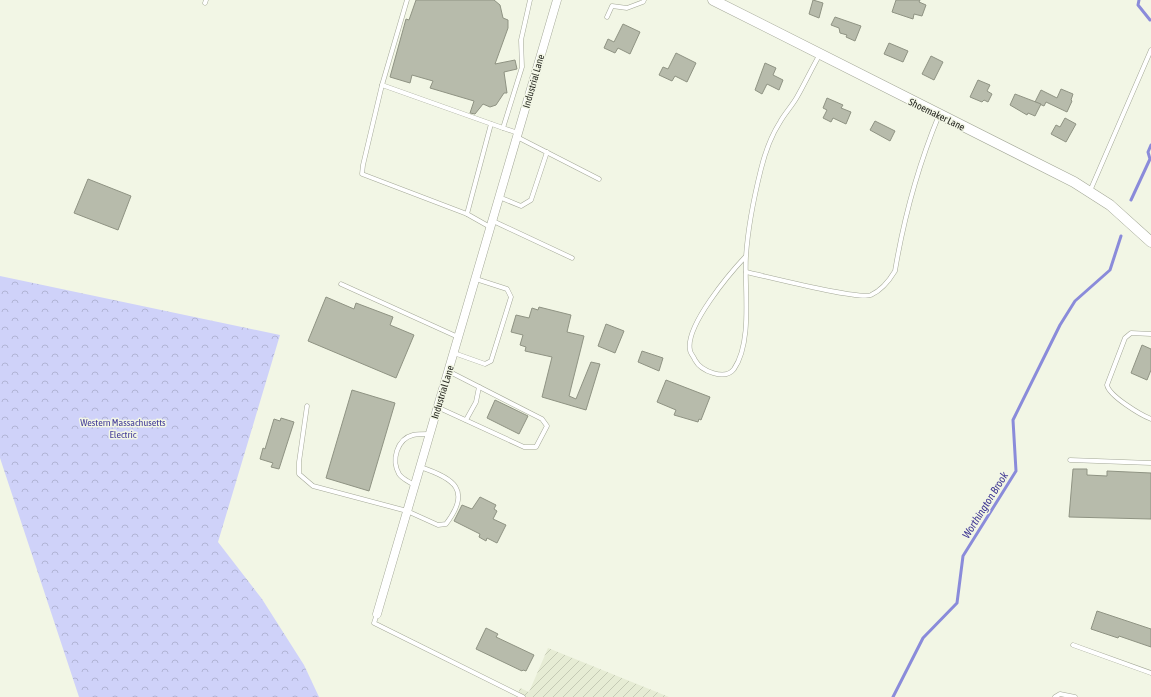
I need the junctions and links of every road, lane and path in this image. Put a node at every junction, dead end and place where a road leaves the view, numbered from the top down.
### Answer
1 (407, 0) edge
2 (530, 0) edge
3 (557, 0) edge
4 (644, 0) edge
5 (713, 0) edge
6 (607, 17) dead end
7 (1151, 50) edge
8 (820, 54) junction
9 (382, 85) junction
10 (940, 115) junction
11 (491, 124) junction
12 (503, 128) junction
13 (518, 135) junction
14 (547, 152) junction
15 (599, 179) dead end
16 (1090, 191) junction
17 (499, 197) junction
18 (467, 214) junction
19 (491, 224) junction
20 (1151, 242) edge
21 (746, 256) junction
22 (572, 258) dead end
23 (746, 272) junction
24 (475, 278) junction
25 (341, 284) dead end
26 (1151, 334) edge
27 (458, 337) junction
28 (453, 353) junction
29 (448, 371) junction
30 (479, 387) junction
31 (307, 406) dead end
32 (437, 407) junction
33 (1151, 419) edge
34 (466, 420) junction
35 (429, 434) junction
36 (1070, 460) dead end
37 (1151, 462) edge
38 (420, 467) junction
39 (414, 485) junction
40 (407, 511) junction
41 (377, 614) joint
42 (1073, 645) dead end
43 (1151, 673) edge
44 (523, 697) edge
45 (1055, 697) edge
46 (1075, 697) edge

1 - 9 lane
2 - 12 lane
3 - 13 street, Industrial Lane
4 - 6 lane
5 - 8 street, Shoemaker Lane
7 - 16 lane
8 - 10 street, Shoemaker Lane
8 - 21 lane
9 - 11 lane
9 - 18 lane
10 - 16 street, Shoemaker Lane
10 - 23 lane
11 - 12 lane
11 - 18 lane
12 - 13 lane
13 - 14 lane
13 - 17 street, Industrial Lane
14 - 15 lane
14 - 17 lane
16 - 20 street, Shoemaker Lane
17 - 19 street, Industrial Lane
18 - 19 lane
19 - 22 lane
19 - 24 street, Industrial Lane
21 - 23 lane
21 - 23 lane
24 - 27 street, Industrial Lane
24 - 28 lane
25 - 27 lane
26 - 33 lane
27 - 28 street, Industrial Lane
28 - 29 street, Industrial Lane
29 - 30 lane
29 - 32 street, Industrial Lane
30 - 34 lane
30 - 34 lane
31 - 40 lane
32 - 34 lane
32 - 35 street, Industrial Lane
35 - 38 street, Industrial Lane
35 - 39 lane
36 - 37 lane
38 - 39 street, Industrial Lane
38 - 40 lane
39 - 40 street, Industrial Lane
40 - 41 street, Industrial Lane
41 - 44 lane, Industrial Lane
42 - 43 lane
45 - 46 lane

